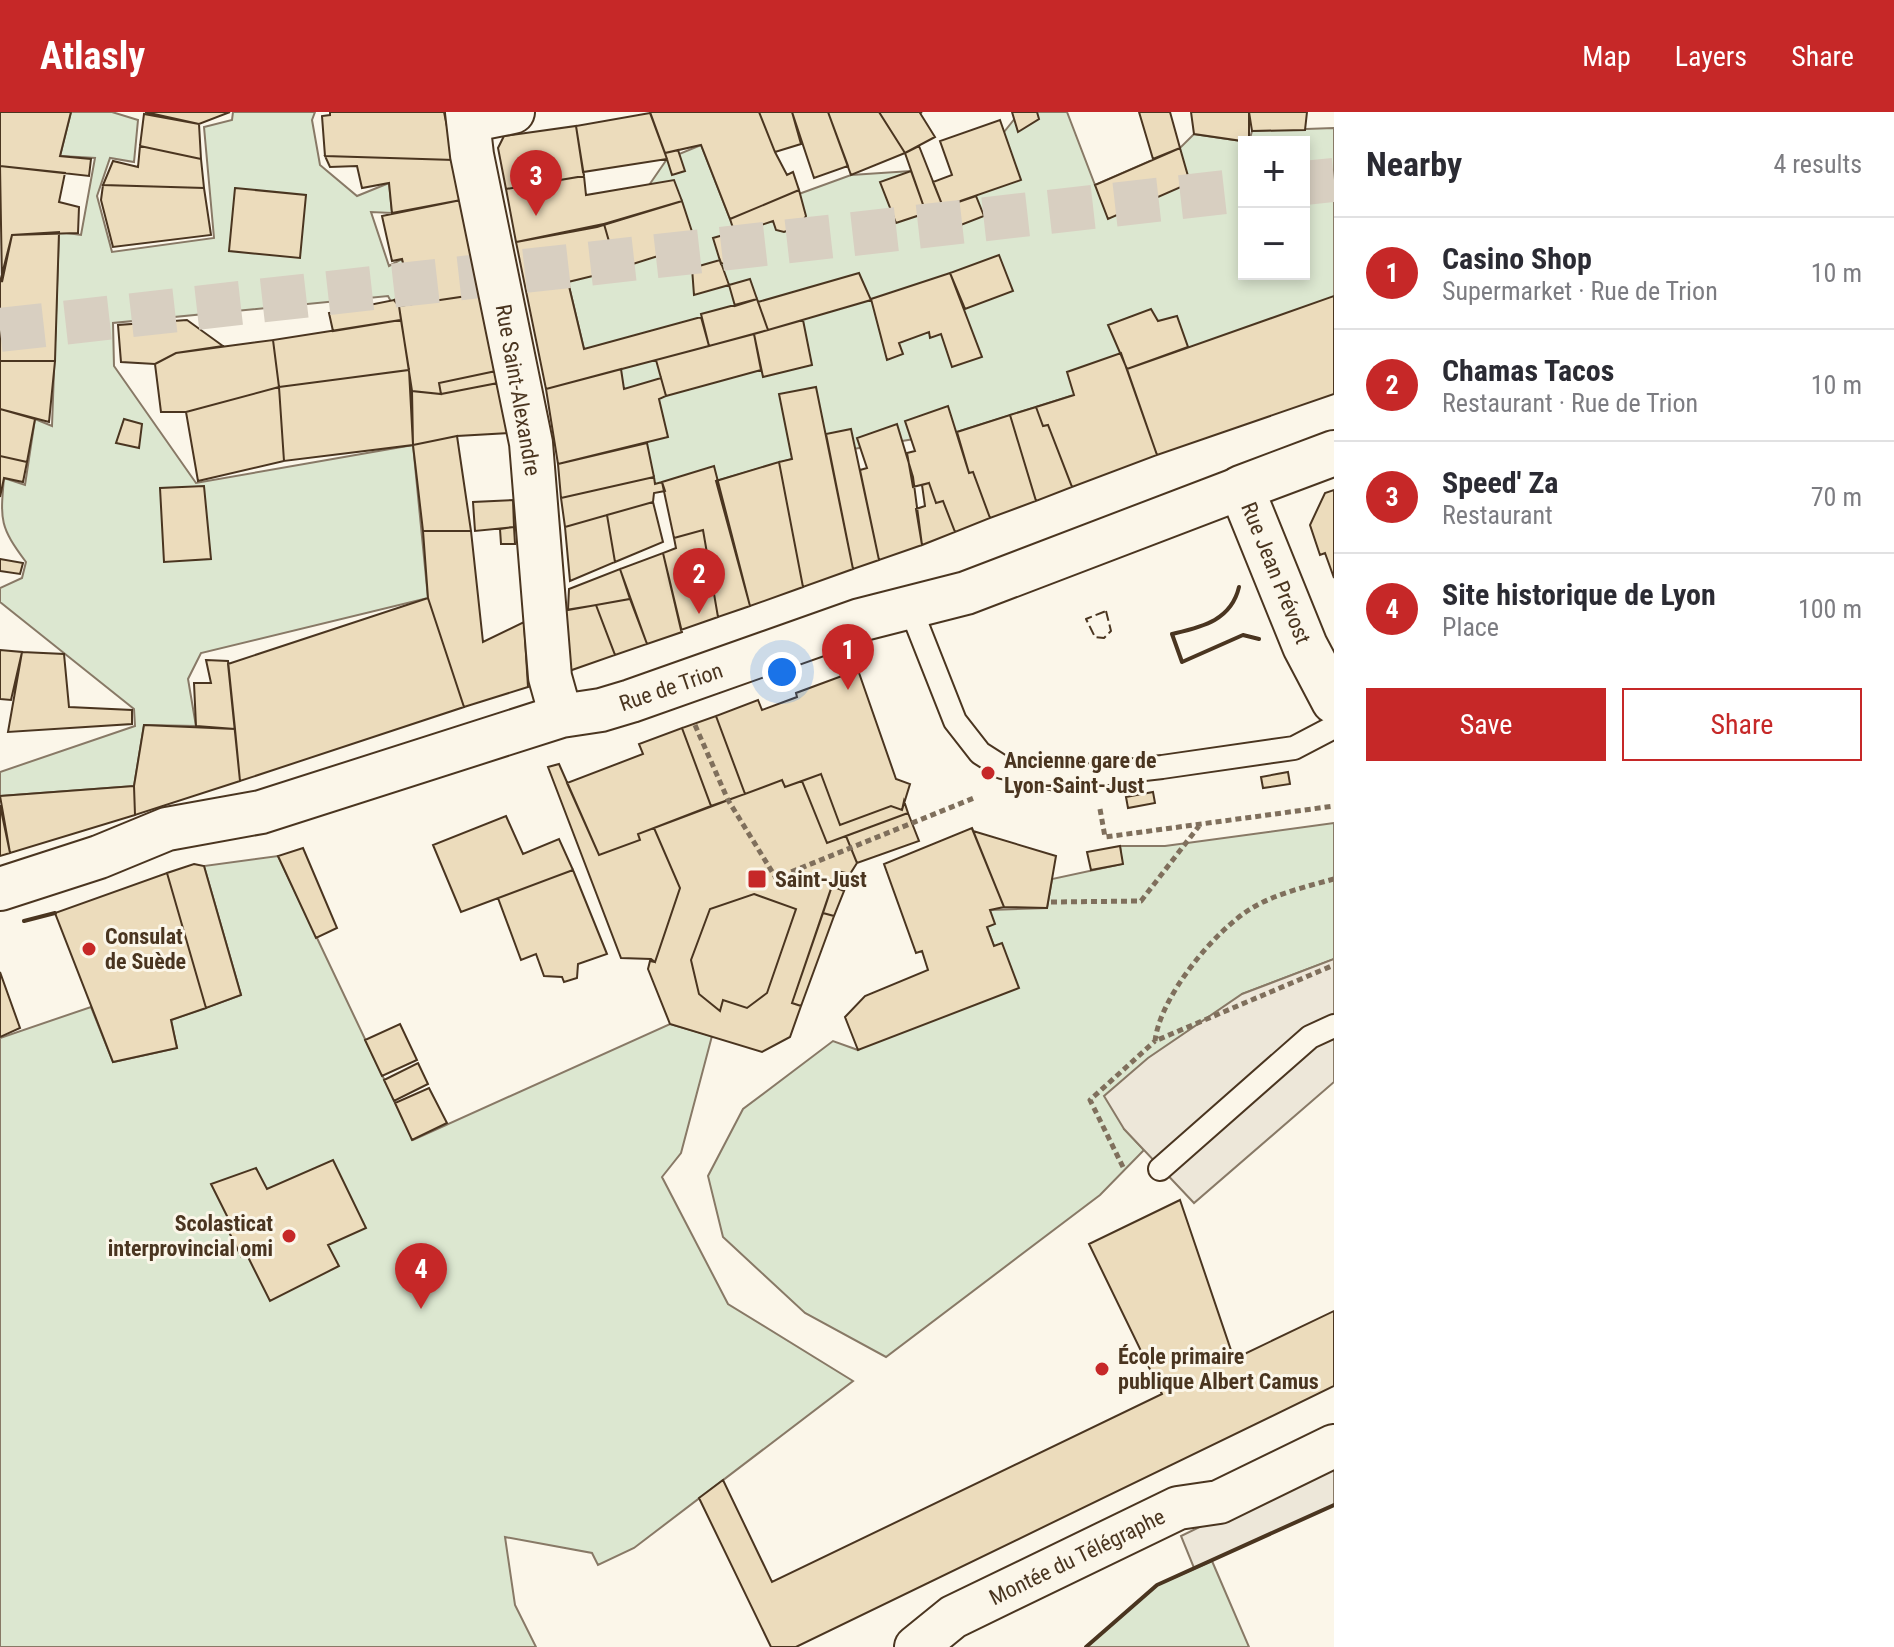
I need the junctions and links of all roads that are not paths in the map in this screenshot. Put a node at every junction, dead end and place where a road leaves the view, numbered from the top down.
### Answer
1 (513, 112) edge
2 (468, 116) edge
3 (1334, 453) edge
4 (1241, 488) junction
5 (910, 607) junction
6 (1334, 701) edge
7 (561, 716) junction
8 (1334, 727) edge
9 (0, 889) edge
10 (1334, 1026) edge
11 (1160, 1169) road end
12 (1334, 1446) edge
13 (916, 1647) edge

1 - 2 street
2 - 7 street, Rue Saint-Alexandre
3 - 4 street, Rue de Trion
4 - 5 street, Rue de Trion
4 - 6 street, Rue Jean Prévost
5 - 7 street, Rue de Trion
5 - 8 lane
7 - 9 street, Rue de Trion
10 - 11 lane
12 - 13 street, Montée du Télégraphe

